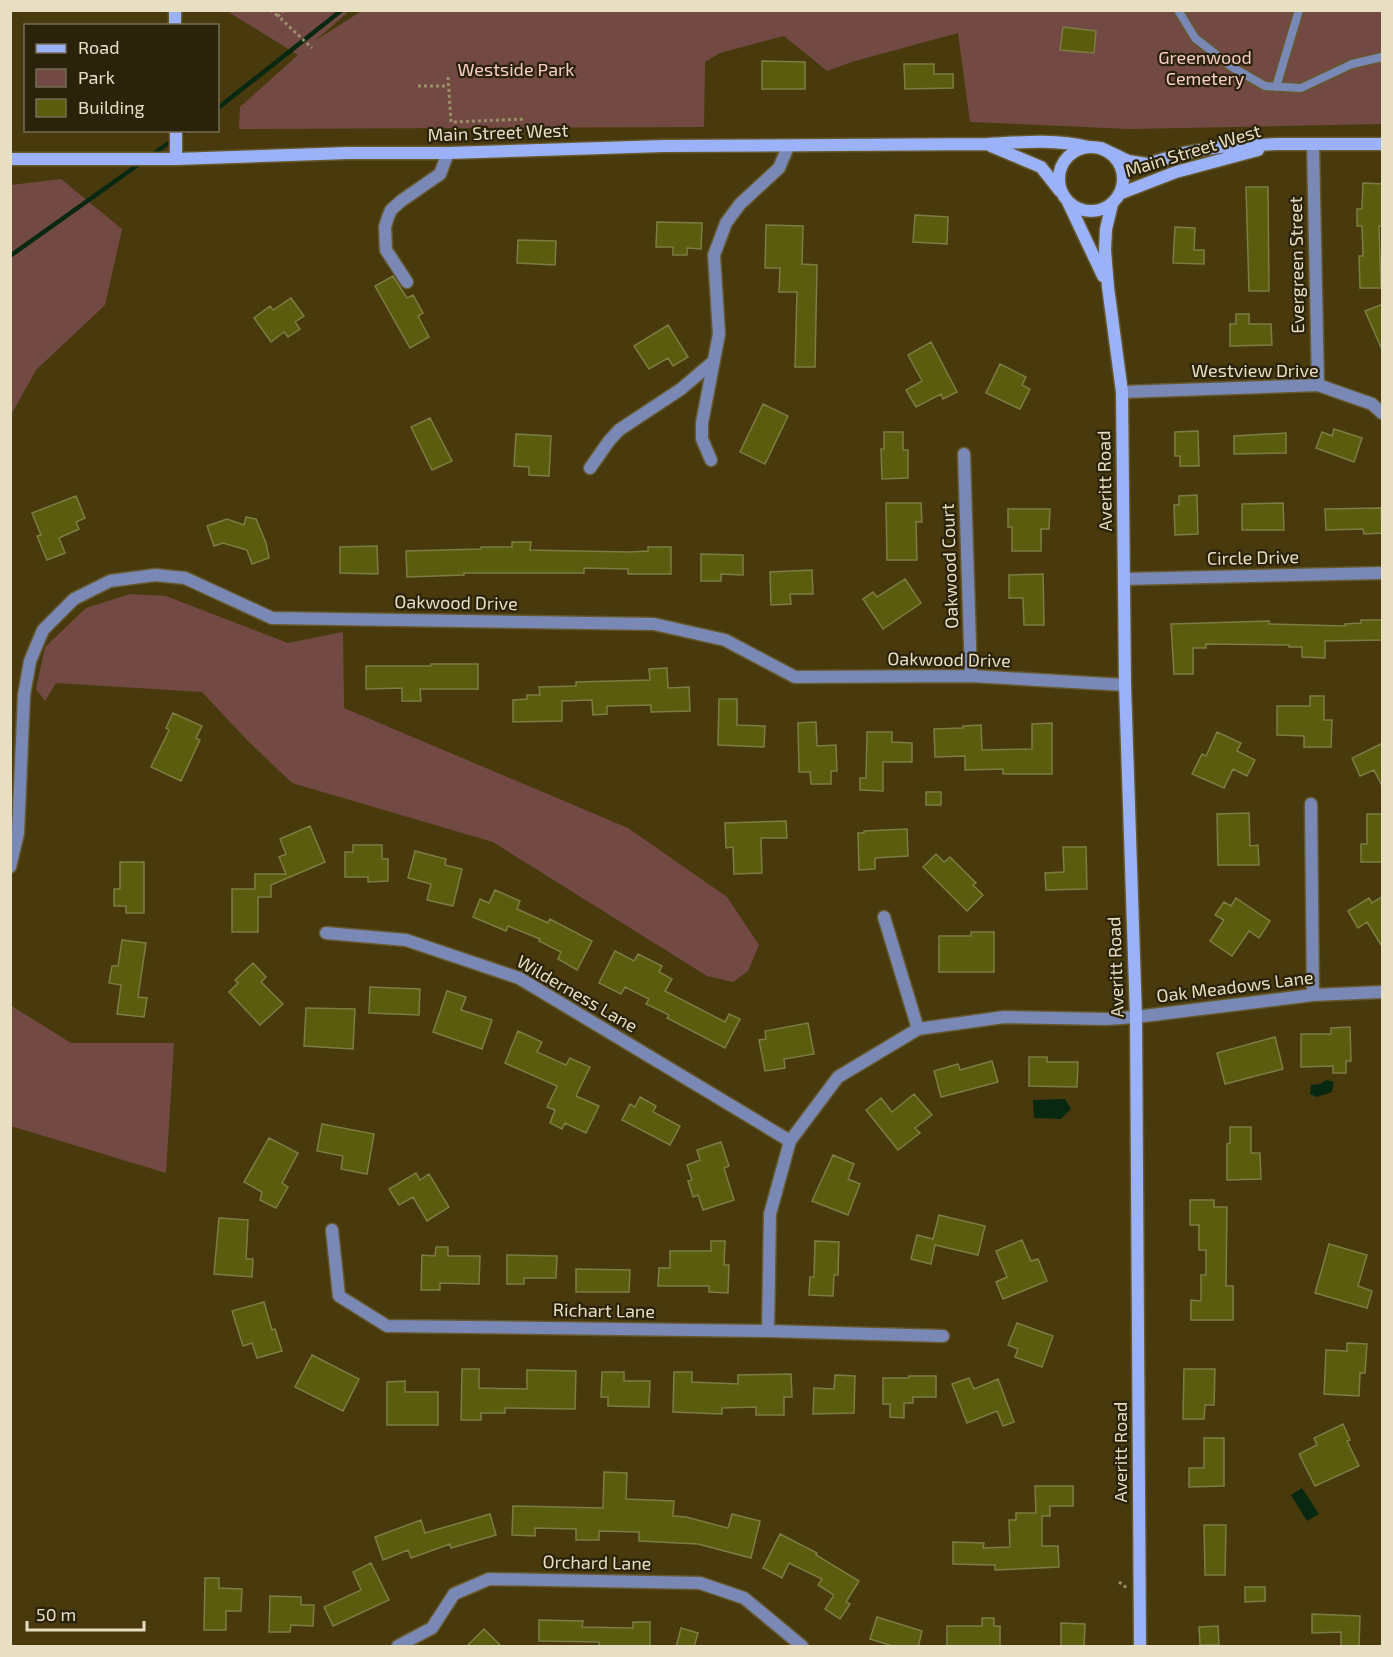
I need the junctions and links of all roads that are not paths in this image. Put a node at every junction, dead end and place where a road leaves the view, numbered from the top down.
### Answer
1 (1178, 10) edge
2 (1299, 10) edge
3 (1383, 57) edge
4 (1276, 87) junction
5 (176, 132) edge
6 (987, 144) junction
7 (1277, 144) junction
8 (1383, 144) edge
9 (1313, 145) junction
10 (788, 147) junction
11 (1095, 147) junction
12 (448, 153) junction
13 (10, 159) edge
14 (176, 159) junction
15 (1065, 197) junction
16 (1116, 199) junction
17 (407, 282) dead end
18 (1108, 287) junction
19 (714, 361) junction
20 (1318, 385) junction
21 (1122, 392) junction
22 (1383, 412) edge
23 (964, 454) dead end
24 (711, 460) dead end
25 (590, 468) dead end
26 (1383, 573) edge
27 (1124, 579) junction
28 (971, 676) junction
29 (1125, 684) junction
30 (1311, 804) dead end
31 (10, 867) edge
32 (884, 917) dead end
33 (326, 933) dead end
34 (1383, 992) edge
35 (1313, 994) junction
36 (1136, 1017) junction
37 (918, 1029) junction
38 (790, 1141) junction
39 (332, 1230) dead end
40 (768, 1331) junction
41 (943, 1336) dead end
42 (398, 1647) edge
43 (802, 1647) edge
44 (1140, 1647) edge

1 - 4 lane
2 - 4 lane
3 - 4 lane
5 - 14 main road
6 - 10 main road, Main Street West
6 - 11 main road, Main Street West
6 - 15 main road, Main Street West
7 - 9 main road, Main Street West
7 - 11 main road, Main Street West
7 - 16 main road, Main Street West
8 - 9 main road, Main Street West
9 - 20 street, Evergreen Street
10 - 12 main road, Main Street West
10 - 19 street
11 - 15 main road
11 - 16 main road
12 - 14 main road, Main Street West
12 - 17 street
13 - 14 main road, Main Street West
15 - 16 main road
15 - 18 main road, Averitt Road
16 - 18 main road, Averitt Road
18 - 21 main road, Averitt Road
19 - 24 street
19 - 25 street
20 - 21 street, Westview Drive
20 - 22 street, Westview Drive
21 - 27 main road, Averitt Road
23 - 28 street, Oakwood Court
26 - 27 street, Circle Drive
27 - 29 main road, Averitt Road
28 - 29 street, Oakwood Drive
28 - 31 street, Oakwood Drive
29 - 36 main road, Averitt Road
30 - 35 street
32 - 37 street
33 - 38 street, Wilderness Lane
34 - 35 street, Oak Meadows Lane
35 - 36 street, Oak Meadows Lane
36 - 37 street, Oak Meadows Lane
36 - 44 main road, Averitt Road
37 - 38 street, Oak Meadows Lane
38 - 40 street, Oak Meadows Lane
39 - 40 street, Richart Lane
40 - 41 street, Richart Lane
42 - 43 street, Orchard Lane

